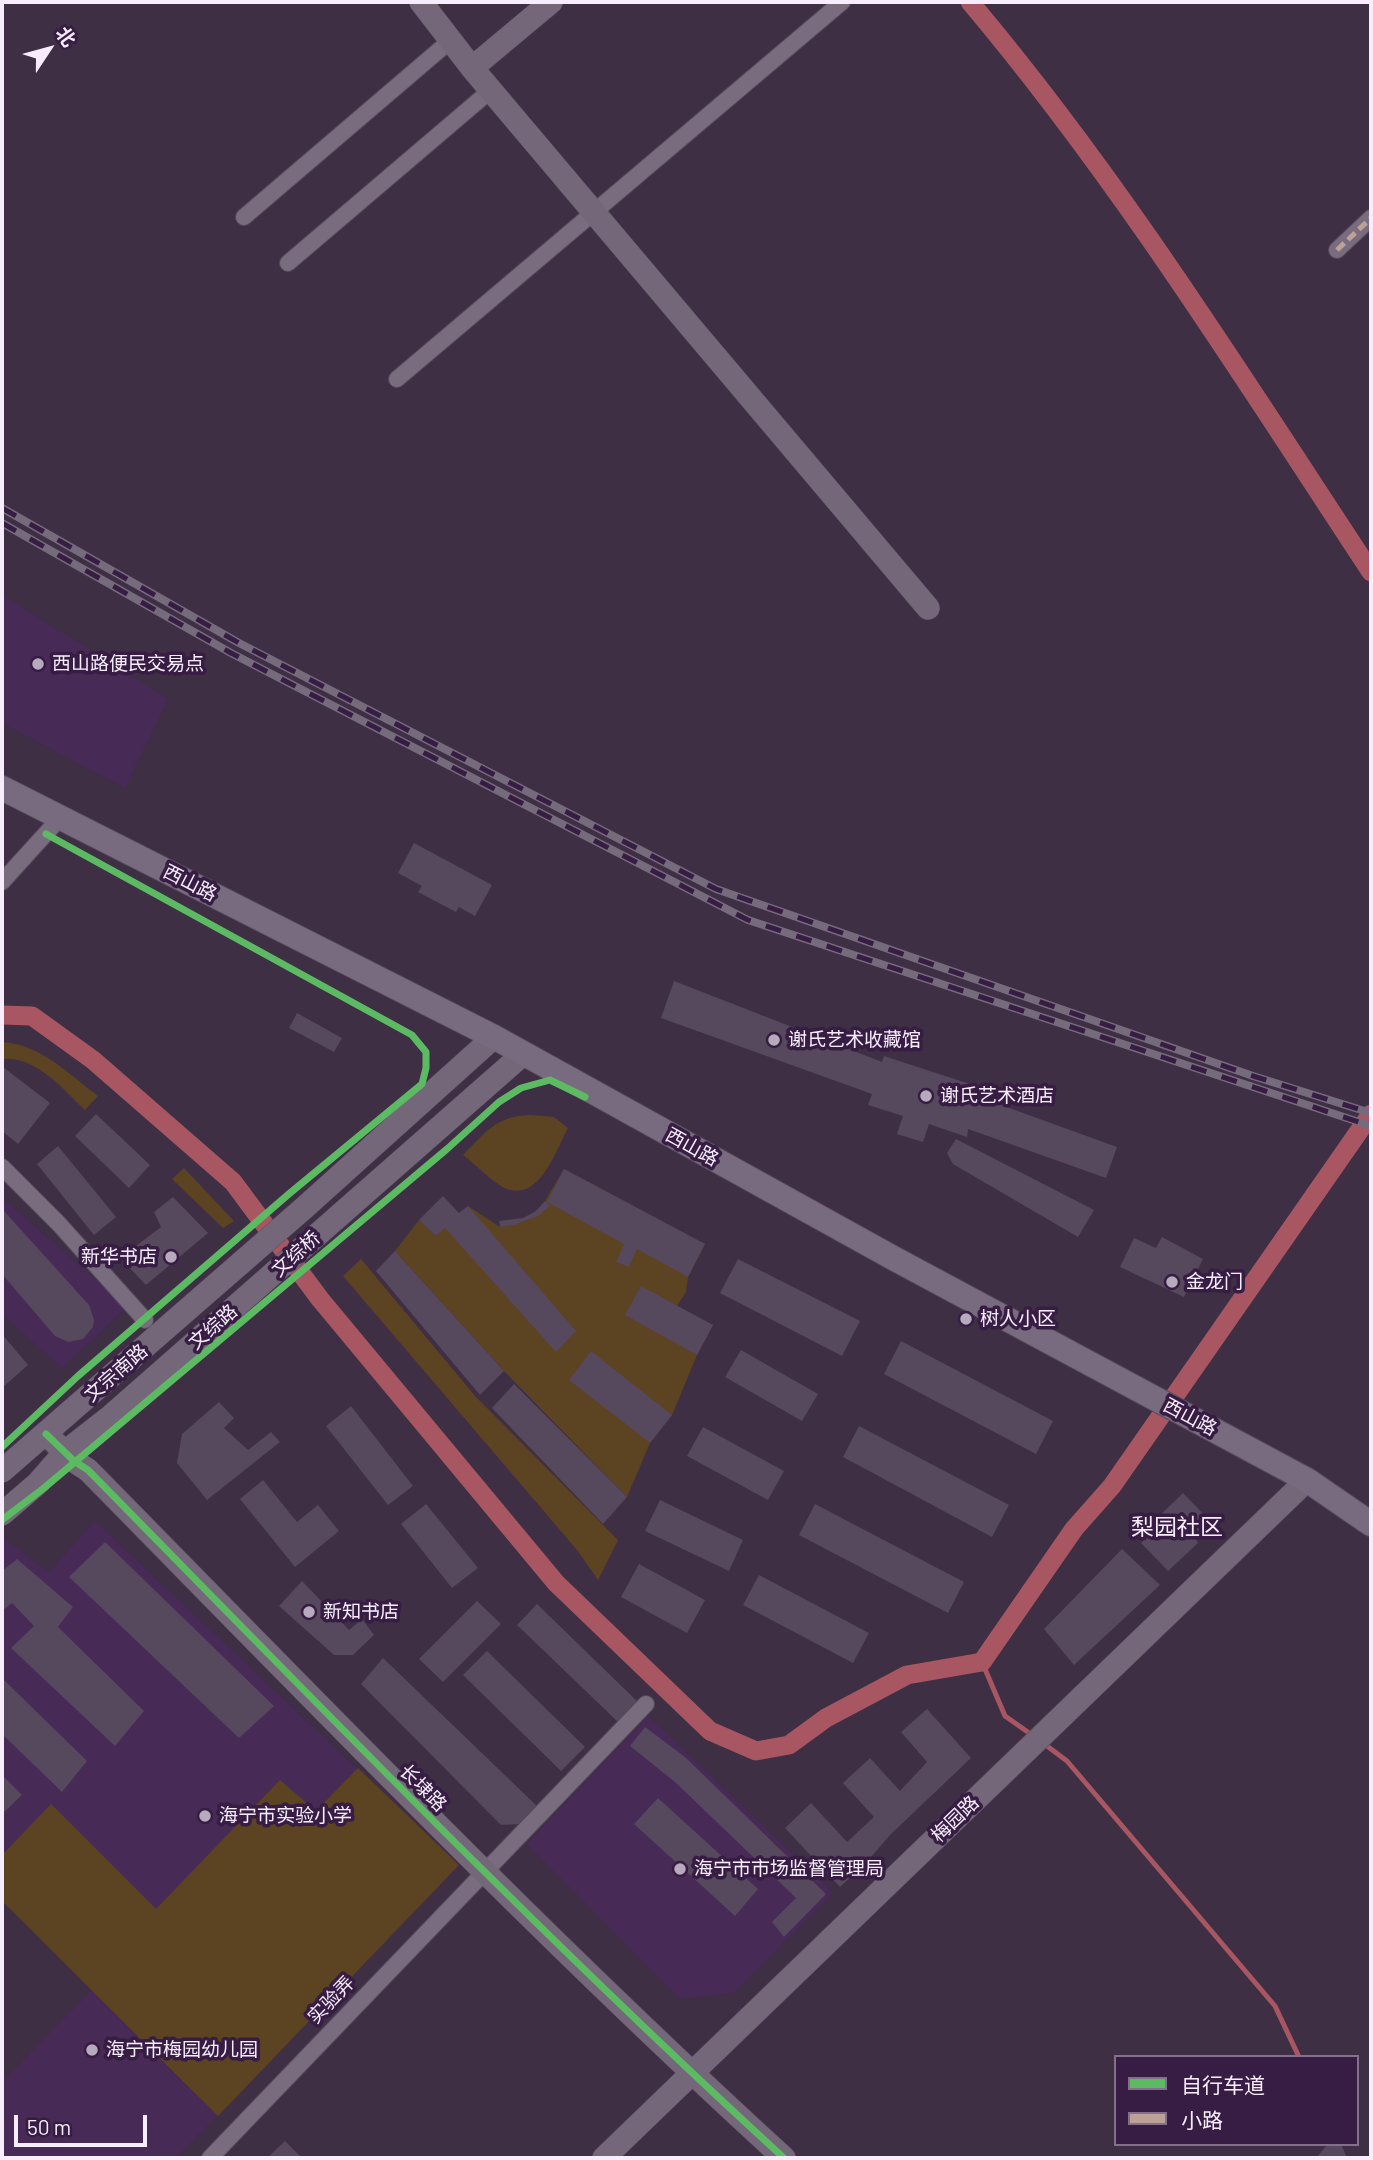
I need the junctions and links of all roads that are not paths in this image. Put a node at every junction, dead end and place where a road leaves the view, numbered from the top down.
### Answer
1 (421, 2) edge
2 (551, 2) edge
3 (842, 2) edge
4 (451, 40) junction
5 (472, 68) junction
6 (491, 90) junction
7 (595, 214) junction
8 (244, 217) dead end
9 (1371, 218) edge
10 (1337, 250) dead end
11 (288, 263) dead end
12 (397, 379) dead end
13 (928, 608) dead end
14 (2, 788) edge
15 (60, 818) junction
16 (2, 882) edge
17 (494, 1037) junction
18 (523, 1054) junction
19 (2, 1167) edge
20 (267, 1279) joint
21 (145, 1320) dead end
22 (46, 1434) junction
23 (65, 1452) junction
24 (2, 1471) edge
25 (1307, 1480) junction
26 (2, 1514) edge
27 (1371, 1524) edge
28 (646, 1704) dead end
29 (483, 1872) junction
30 (691, 2074) junction
31 (210, 2158) edge
32 (604, 2158) edge
33 (784, 2158) edge

1 - 4 street
2 - 5 street
3 - 7 street
4 - 5 street
4 - 8 street
5 - 6 street
6 - 7 street
6 - 11 street
7 - 12 street
7 - 13 street
9 - 10 street
14 - 15 main road, 西山路
15 - 16 street
15 - 17 main road, 西山路
17 - 18 main road, 西山路
17 - 22 street, 文宗南路
18 - 20 street, 文综桥
18 - 25 main road, 西山路
19 - 21 street
20 - 23 street, 文综路
22 - 23 street, 长埭路
22 - 24 street, 文宗南路
23 - 26 street, 文综路
23 - 29 street, 长埭路
25 - 27 main road, 西山路
25 - 30 street, 梅园路
28 - 29 street, 实验弄
29 - 30 street, 长埭路
29 - 31 street, 实验弄
30 - 32 street, 梅园路
30 - 33 street, 长埭路

